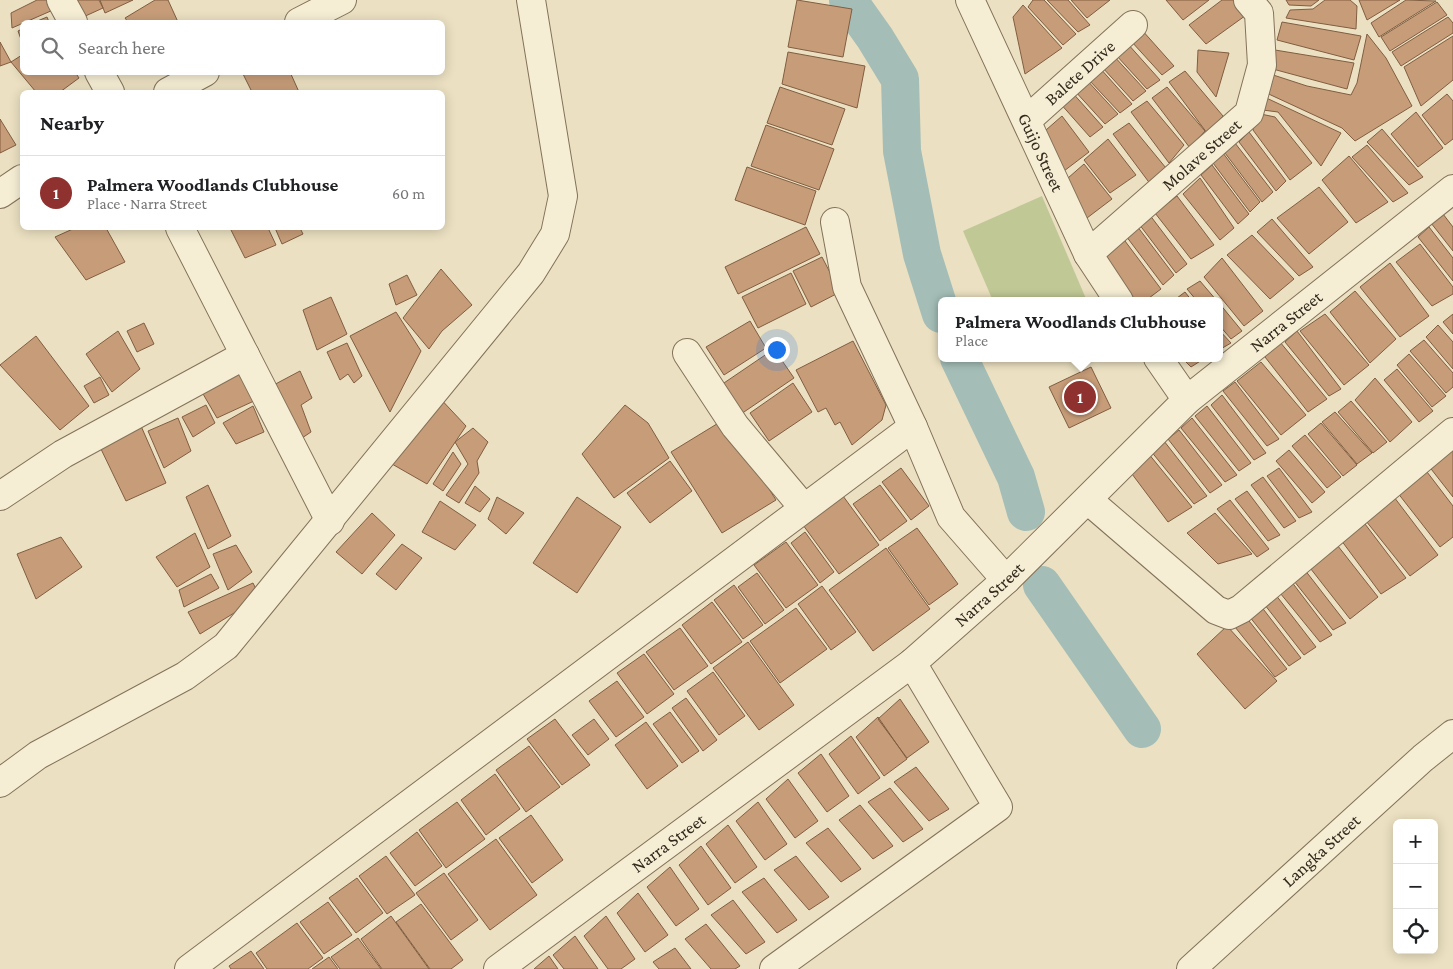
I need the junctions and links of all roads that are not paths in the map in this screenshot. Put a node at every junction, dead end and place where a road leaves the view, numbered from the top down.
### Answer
1 (62, 0) edge
2 (342, 0) edge
3 (531, 0) edge
4 (970, 0) edge
5 (1248, 0) edge
6 (72, 20) edge
7 (303, 20) edge
8 (1133, 25) dead end
9 (102, 75) edge
10 (200, 75) edge
11 (109, 90) edge
12 (172, 90) edge
13 (1027, 120) junction
14 (20, 181) edge
15 (1453, 189) edge
16 (0, 194) edge
17 (835, 222) dead end
18 (181, 230) edge
19 (1088, 254) junction
20 (1116, 297) edge
21 (686, 353) dead end
22 (245, 355) junction
23 (1161, 362) edge
24 (1187, 400) junction
25 (913, 427) junction
26 (1453, 432) edge
27 (0, 496) edge
28 (1088, 500) junction
29 (803, 507) junction
30 (330, 521) junction
31 (1006, 580) junction
32 (912, 663) junction
33 (1453, 734) edge
34 (0, 783) edge
35 (189, 969) edge
36 (498, 969) edge
37 (774, 969) edge
38 (1191, 969) edge

1 - 6 street
2 - 7 street
3 - 30 street
4 - 13 street, Guijo Street
5 - 19 street, Molave Street
8 - 13 street, Balete Drive
9 - 11 street
10 - 12 street
13 - 19 street, Guijo Street
14 - 16 street
15 - 24 street, Narra Street
17 - 25 street
18 - 22 street
19 - 20 street, Guijo Street
21 - 29 street
22 - 27 street
22 - 30 street
23 - 24 street
24 - 28 street, Narra Street
25 - 29 street
25 - 31 street
26 - 28 street
28 - 31 street, Narra Street
29 - 35 street
30 - 34 street
31 - 32 street, Narra Street
32 - 36 street, Narra Street
32 - 37 street
33 - 38 street, Langka Street

